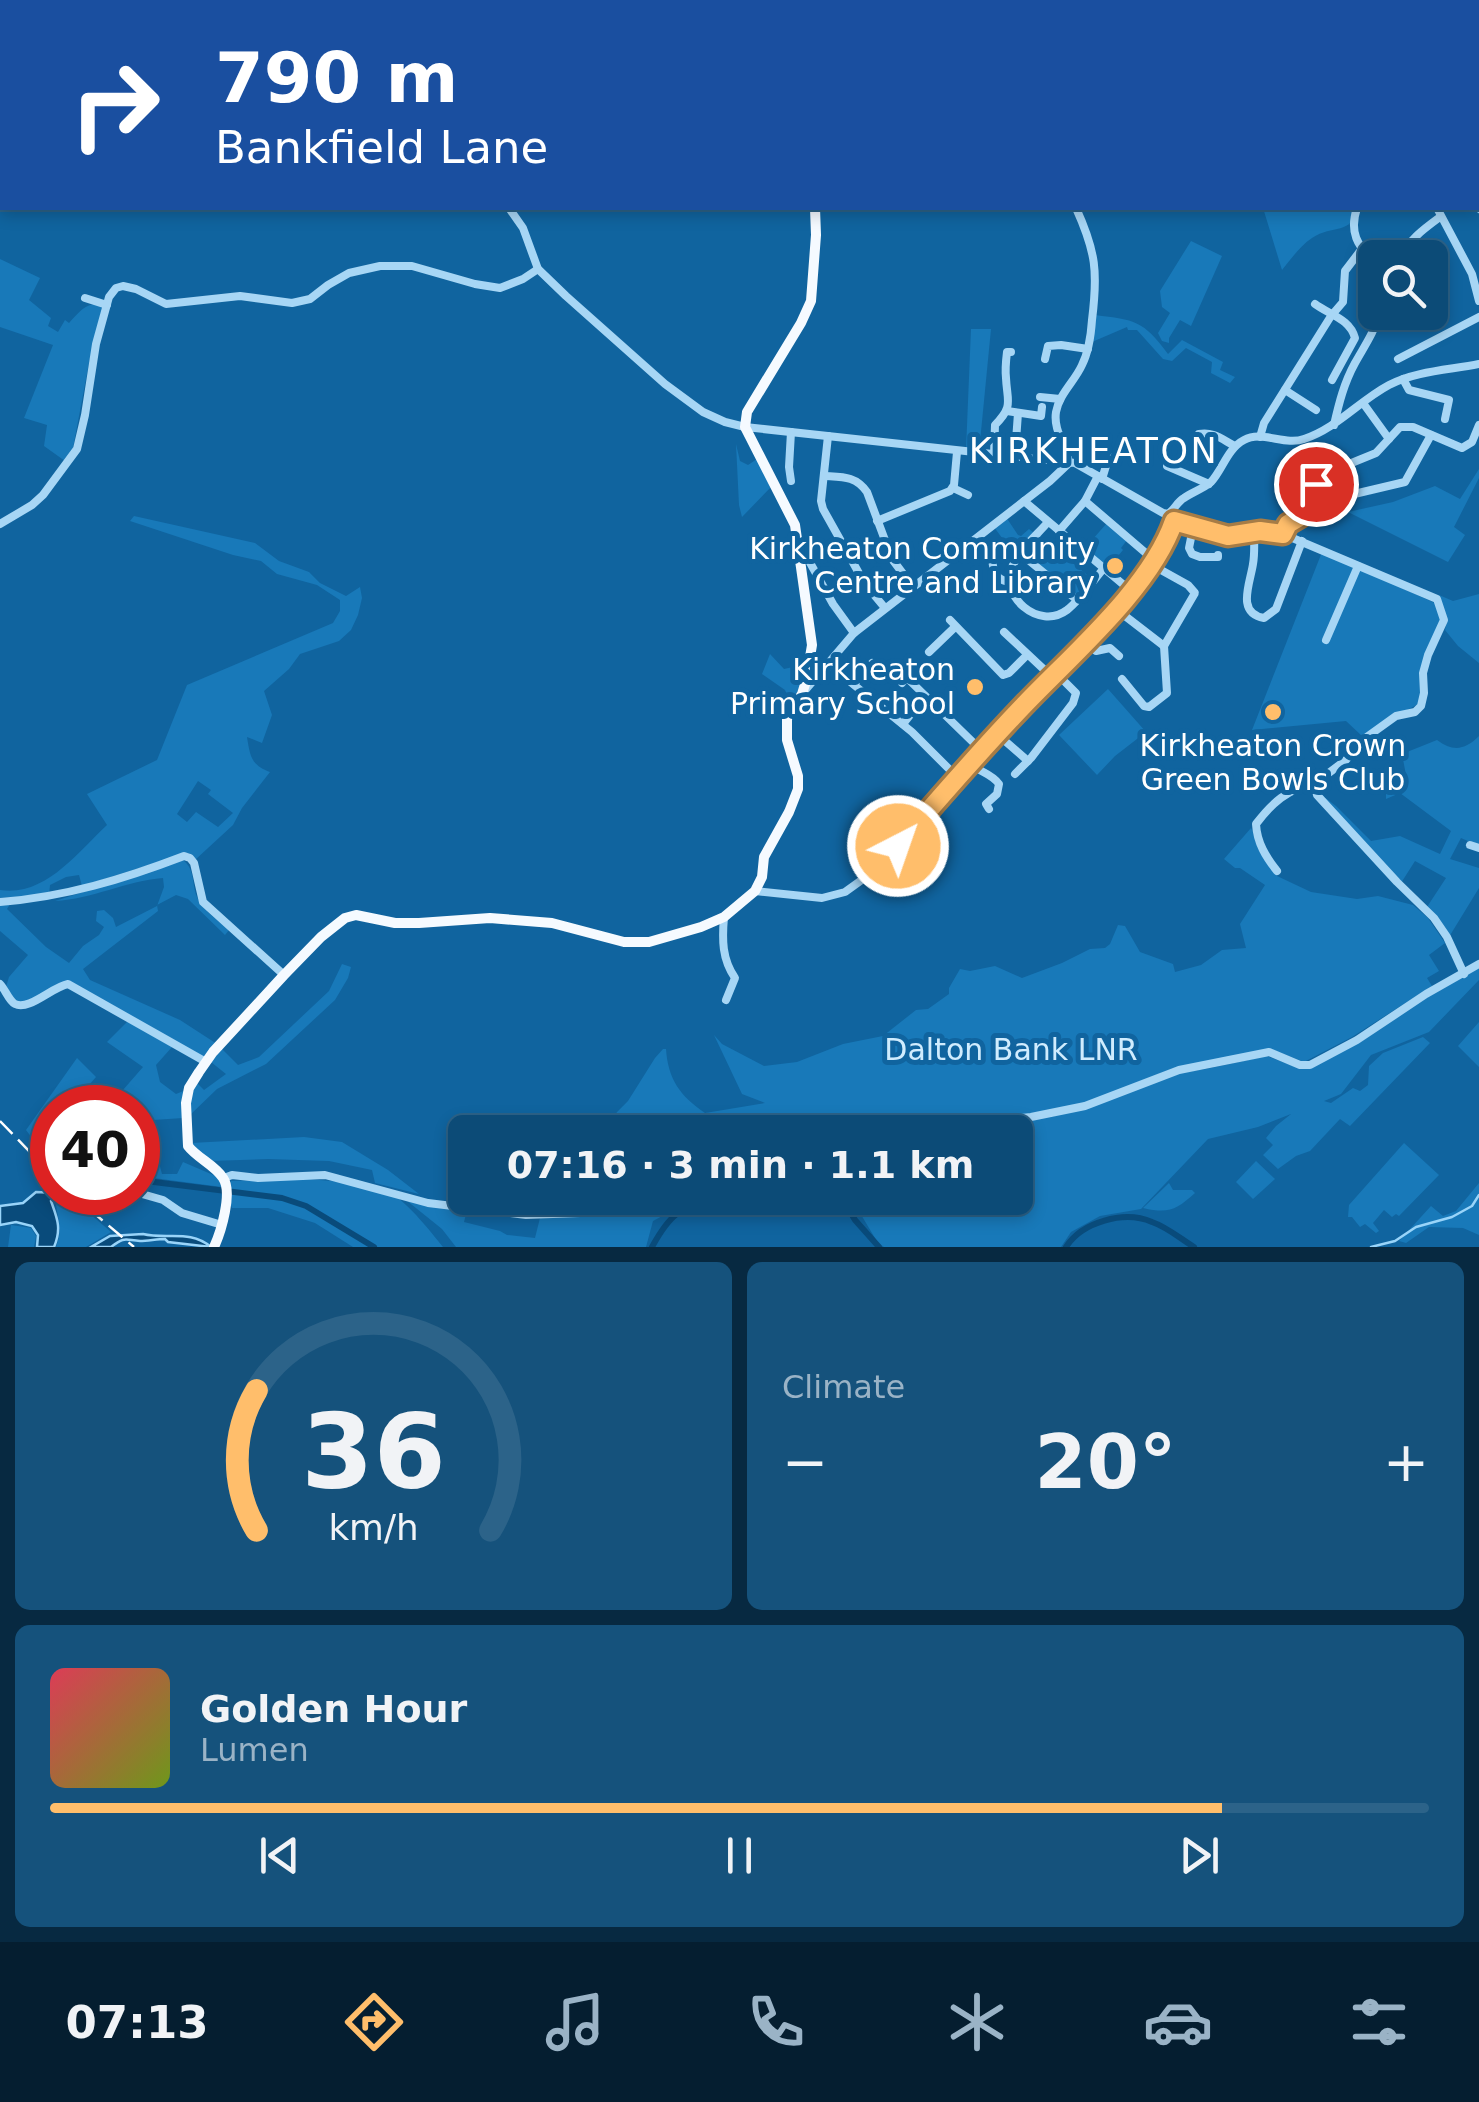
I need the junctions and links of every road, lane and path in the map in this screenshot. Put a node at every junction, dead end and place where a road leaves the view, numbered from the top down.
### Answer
1 (510, 210) edge
2 (815, 210) edge
3 (1077, 210) edge
4 (1357, 210) edge
5 (1438, 212) edge
6 (1413, 240) edge
7 (1358, 241) edge
8 (1358, 254) edge
9 (538, 268) junction
10 (85, 298) dead end
11 (1479, 301) edge
12 (106, 304) junction
13 (1315, 304) dead end
14 (1331, 316) junction
15 (1479, 317) edge
16 (1375, 330) edge
17 (1088, 350) junction
18 (1010, 352) dead end
19 (1398, 359) dead end
20 (1045, 360) dead end
21 (1479, 364) edge
22 (1403, 379) junction
23 (1332, 380) dead end
24 (1286, 390) junction
25 (1040, 396) dead end
26 (1060, 399) junction
27 (1362, 403) junction
28 (1042, 408) dead end
29 (1316, 410) dead end
30 (1007, 412) junction
31 (1018, 413) junction
32 (1445, 419) dead end
33 (1334, 425) junction
34 (1479, 425) edge
35 (745, 427) junction
36 (1016, 428) junction
37 (1029, 430) dead end
38 (792, 432) junction
39 (1199, 434) dead end
40 (1431, 435) junction
41 (828, 436) junction
42 (1260, 437) junction
43 (1389, 439) junction
44 (1026, 443) dead end
45 (1062, 446) junction
46 (1235, 446) junction
47 (957, 452) junction
48 (994, 455) junction
49 (1109, 456) dead end
50 (1168, 458) dead end
51 (1051, 460) junction
52 (1068, 463) junction
53 (1338, 470) junction
54 (825, 476) junction
55 (1100, 478) junction
56 (790, 481) dead end
57 (1209, 484) junction
58 (953, 488) junction
59 (968, 495) dead end
60 (1024, 501) junction
61 (1085, 501) junction
62 (1339, 514) dead end
63 (1171, 517) junction
64 (1300, 517) junction
65 (878, 521) junction
66 (1048, 522) junction
67 (0, 524) edge
68 (1192, 528) junction
69 (1059, 531) junction
70 (1254, 532) junction
71 (1283, 534) junction
72 (1302, 542) junction
73 (1021, 554) junction
74 (1218, 554) dead end
75 (808, 559) dead end
76 (992, 560) dead end
77 (1153, 562) junction
78 (1358, 566) junction
79 (1104, 568) junction
80 (1009, 582) junction
81 (913, 587) junction
82 (1131, 590) junction
83 (1076, 600) junction
84 (885, 608) junction
85 (1116, 608) junction
86 (1052, 616) junction
87 (1051, 631) dead end
88 (1004, 632) dead end
89 (854, 634) junction
90 (1326, 640) dead end
91 (1086, 641) junction
92 (1164, 646) junction
93 (929, 652) dead end
94 (1028, 655) junction
95 (1120, 657) dead end
96 (827, 663) junction
97 (872, 663) dead end
98 (1052, 677) junction
99 (1125, 680) dead end
100 (902, 682) dead end
101 (1066, 682) dead end
102 (854, 684) junction
103 (802, 694) junction
104 (925, 696) junction
105 (902, 724) junction
106 (997, 734) junction
107 (982, 751) junction
108 (1028, 761) junction
109 (970, 764) junction
110 (1014, 774) dead end
111 (958, 778) junction
112 (1314, 784) junction
113 (986, 806) dead end
114 (1277, 871) dead end
115 (756, 891) junction
116 (0, 902) edge
117 (724, 917) junction
118 (1479, 964) edge
119 (1464, 974) junction
120 (284, 976) junction
121 (0, 984) edge
122 (726, 1000) dead end
123 (206, 1062) junction
124 (1033, 1116) edge
125 (223, 1179) junction
126 (160, 1199) edge
127 (448, 1205) edge
128 (222, 1225) junction
129 (215, 1245) edge

1 - 9 street
2 - 35 main road
3 - 17 street
4 - 7 street
5 - 6 street
5 - 11 street
8 - 14 street
9 - 12 street
9 - 35 street
10 - 12 street
12 - 67 street
13 - 14 street
14 - 23 street
14 - 24 street
15 - 19 street
16 - 33 street
17 - 20 street
17 - 26 street
18 - 30 street
21 - 22 street
22 - 27 street
22 - 32 street
24 - 29 street
24 - 42 street
25 - 26 street
26 - 45 street
27 - 33 street
27 - 43 street
28 - 31 street
30 - 31 street
30 - 48 street
31 - 36 street
33 - 42 street
34 - 40 street
35 - 38 street
35 - 103 main road
36 - 37 street
36 - 44 street
38 - 41 street
38 - 56 street
39 - 46 street
40 - 43 street
40 - 53 street
41 - 47 street
41 - 54 street
42 - 46 street
43 - 53 street
45 - 51 street
45 - 52 street
46 - 57 street
47 - 48 street
47 - 58 street
48 - 51 street
49 - 55 street
50 - 57 street
51 - 52 street
52 - 55 street
52 - 60 street
53 - 64 street
54 - 65 street
54 - 84 street
55 - 61 street
55 - 63 street
57 - 63 street
58 - 59 street
58 - 65 street
60 - 66 street
60 - 81 street
61 - 69 street
61 - 77 street
62 - 64 street
63 - 68 street
63 - 77 street
64 - 71 street
65 - 81 street
66 - 69 street
66 - 73 street
68 - 70 street
68 - 74 street
69 - 79 street
70 - 71 street
70 - 72 street
71 - 72 street
72 - 78 street
73 - 80 street
73 - 83 street
75 - 89 street
76 - 80 street
77 - 82 street
77 - 92 street
78 - 90 street
78 - 112 street
79 - 82 street
79 - 83 street
80 - 86 street
81 - 84 street
82 - 85 street
83 - 86 street
84 - 89 street
85 - 91 street
85 - 92 street
86 - 87 street
88 - 94 street
89 - 96 street
91 - 95 street
91 - 98 street
92 - 99 street
93 - 94 street
94 - 98 street
96 - 102 street
96 - 103 street
97 - 102 street
98 - 106 street
100 - 104 street
101 - 108 street
102 - 105 street
103 - 115 main road
104 - 105 street
104 - 107 street
105 - 111 street
106 - 107 street
106 - 108 street
107 - 109 street
108 - 110 street
109 - 111 street
109 - 113 street
111 - 115 street
112 - 114 street
112 - 119 street
115 - 117 main road
116 - 120 street
117 - 120 main road
117 - 122 street
118 - 119 street
119 - 124 street
120 - 123 main road
121 - 123 street
123 - 125 main road
125 - 127 street
125 - 128 main road
126 - 128 street
128 - 129 main road

